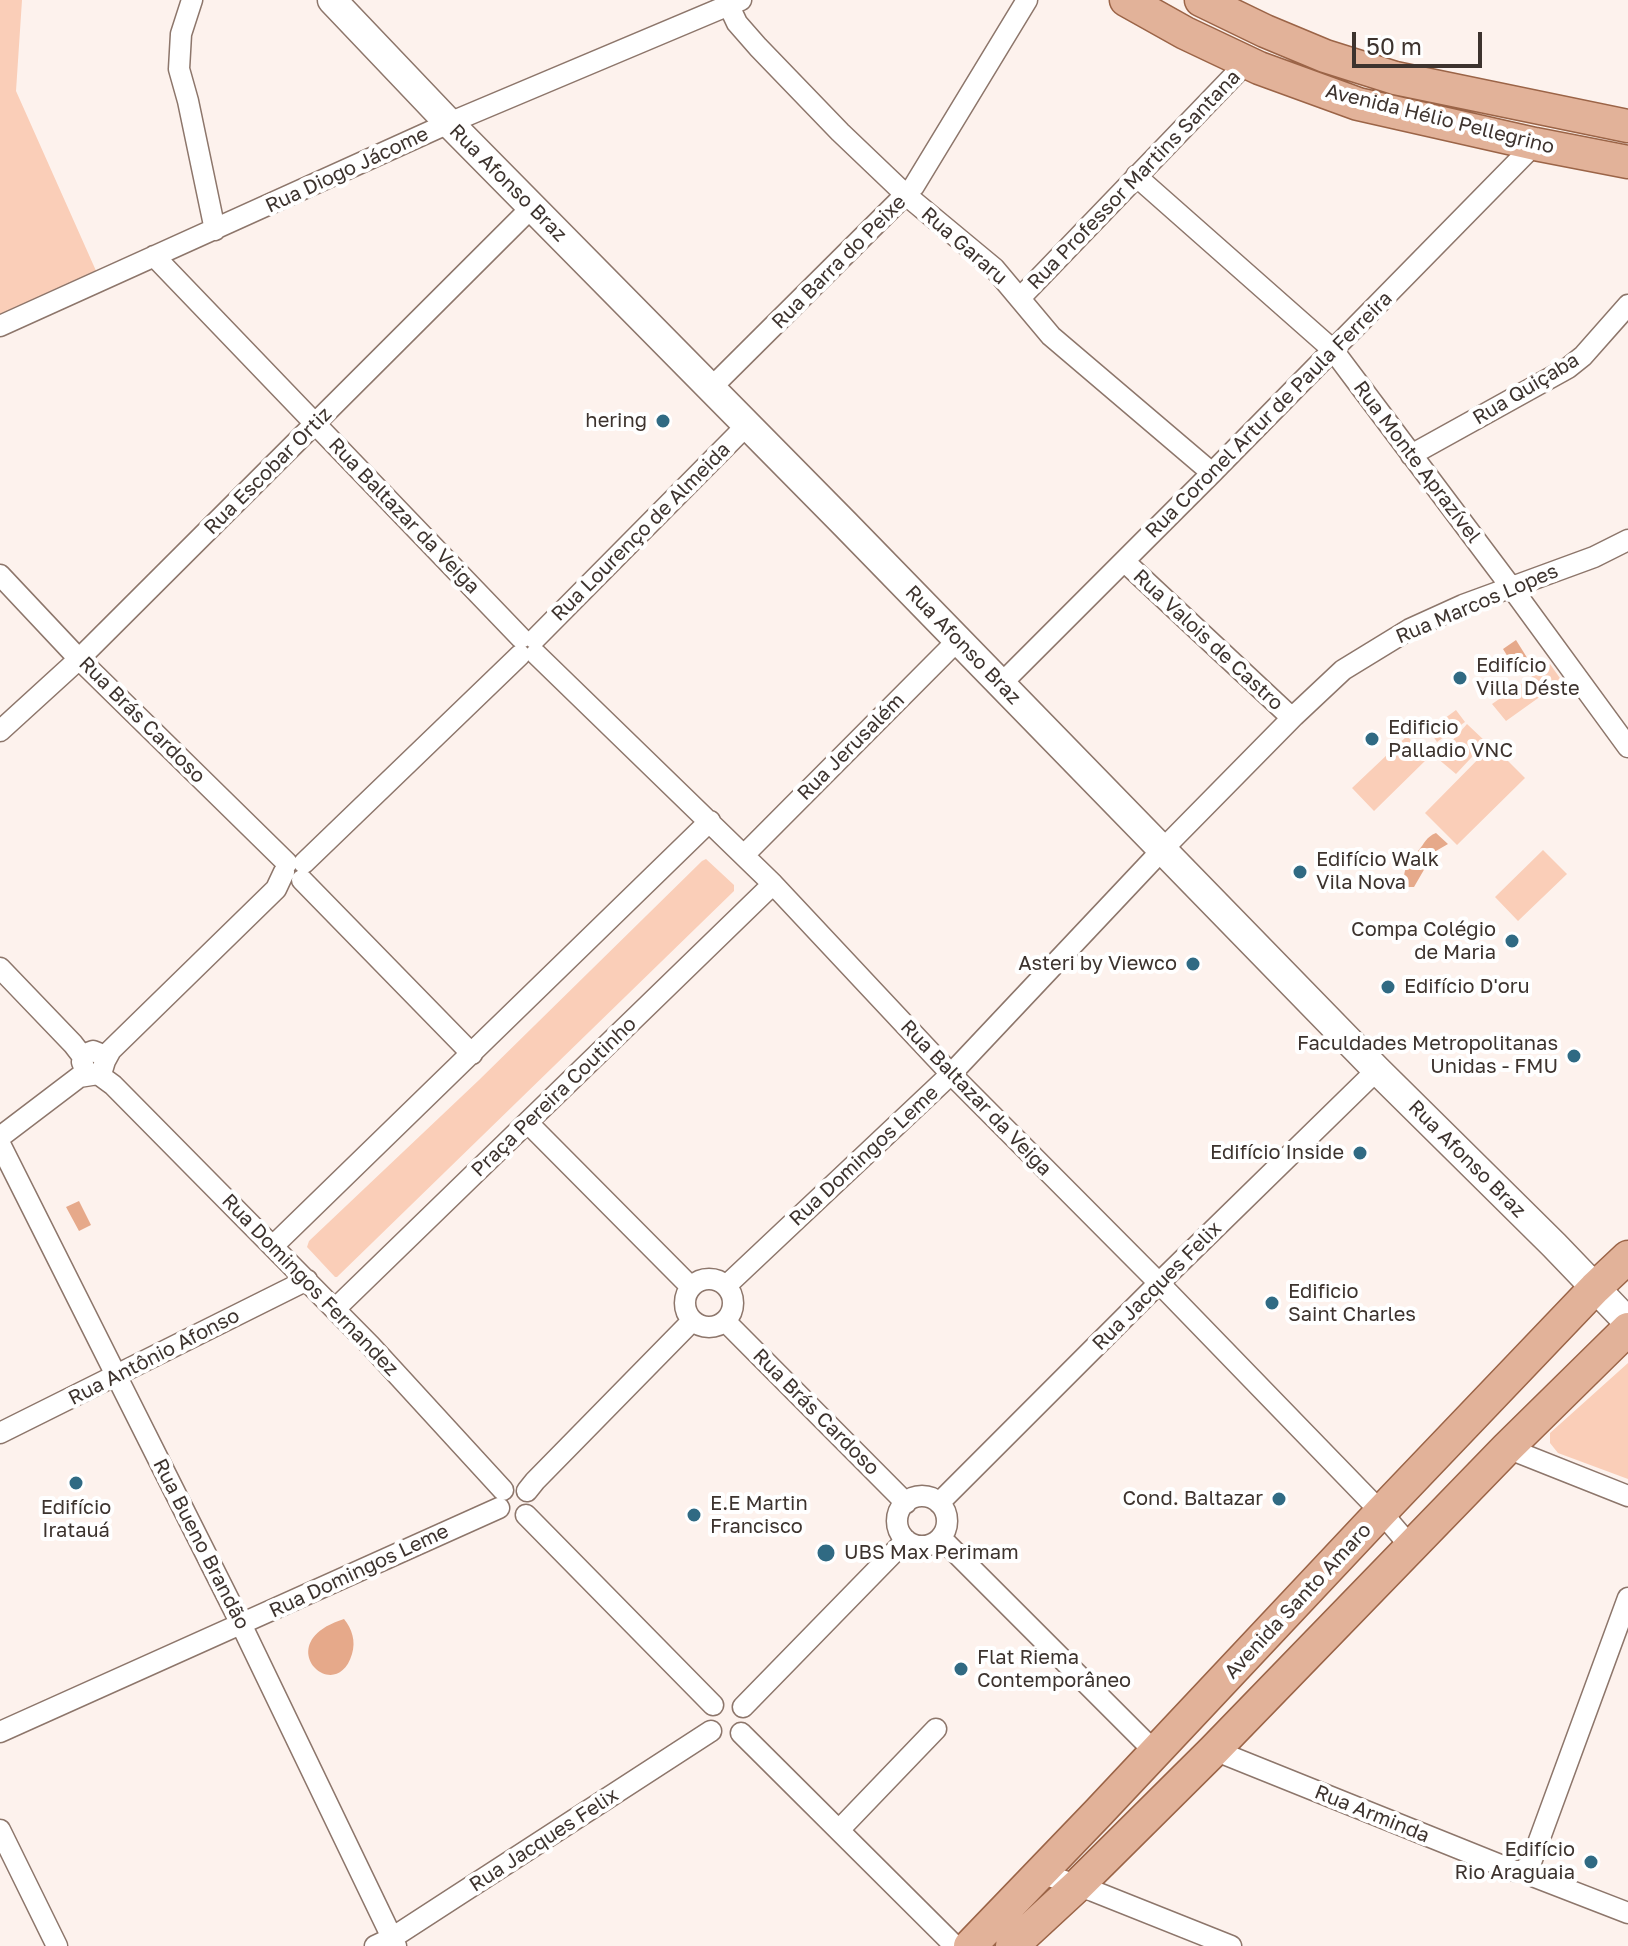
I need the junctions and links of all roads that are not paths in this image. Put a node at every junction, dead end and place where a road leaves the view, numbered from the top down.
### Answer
1 (192, 0) edge
2 (332, 0) edge
3 (1027, 0) edge
4 (1126, 0) edge
5 (1201, 0) edge
6 (735, 3) edge
7 (1247, 62) junction
8 (449, 123) junction
9 (1628, 126) edge
10 (1535, 144) junction
11 (1628, 162) edge
12 (1136, 176) junction
13 (906, 195) junction
14 (532, 207) junction
15 (215, 230) junction
16 (154, 256) junction
17 (1020, 298) junction
18 (1628, 305) edge
19 (0, 326) edge
20 (1333, 350) junction
21 (711, 388) junction
22 (316, 424) junction
23 (747, 425) junction
24 (1411, 455) junction
25 (1212, 473) junction
26 (1628, 540) edge
27 (1125, 562) junction
28 (0, 575) edge
29 (1511, 587) junction
30 (958, 640) junction
31 (528, 646) junction
32 (79, 659) junction
33 (1001, 684) junction
34 (1292, 718) junction
35 (0, 731) edge
36 (1628, 747) edge
37 (710, 821) junction
38 (1163, 849) junction
39 (744, 855) junction
40 (291, 875) junction
41 (773, 884) junction
42 (0, 968) edge
43 (472, 1054) junction
44 (94, 1063) junction
45 (1377, 1070) junction
46 (951, 1074) junction
47 (528, 1123) junction
48 (0, 1137) edge
49 (0, 1144) edge
50 (273, 1246) junction
51 (1628, 1257) edge
52 (307, 1280) junction
53 (1159, 1283) junction
54 (727, 1285) junction
55 (691, 1287) junction
56 (1595, 1288) junction
57 (335, 1309) junction
58 (692, 1321) junction
59 (726, 1322) junction
60 (1628, 1322) edge
61 (1628, 1329) edge
62 (116, 1376) junction
63 (0, 1433) edge
64 (1507, 1448) junction
65 (527, 1491) junction
66 (1628, 1496) edge
67 (501, 1499) junction
68 (906, 1503) junction
69 (939, 1503) junction
70 (1381, 1512) junction
71 (526, 1515) junction
72 (941, 1538) junction
73 (906, 1540) junction
74 (1411, 1547) junction
75 (1628, 1598) edge
76 (241, 1624) junction
77 (713, 1705) junction
78 (743, 1707) junction
79 (936, 1729) dead end
80 (711, 1731) junction
81 (0, 1732) edge
82 (741, 1733) junction
83 (1214, 1750) junction
84 (1155, 1752) junction
85 (0, 1830) edge
86 (839, 1830) junction
87 (1530, 1865) junction
88 (1041, 1873) junction
89 (1077, 1886) junction
90 (1628, 1913) edge
91 (388, 1943) edge
92 (57, 1946) edge
93 (955, 1946) edge
94 (970, 1946) edge
95 (1012, 1946) edge
96 (1231, 1946) edge

1 - 15 street
2 - 8 street, Rua Afonso Braz
3 - 13 street, Rua Barra do Peixe
4 - 7 main road, Avenida Hélio Pellegrino
5 - 9 main road, Avenida Hélio Pellegrino
6 - 8 street, Rua Diogo Jácome
6 - 13 street, Rua Gararu
7 - 10 main road, Avenida Hélio Pellegrino
7 - 12 street, Rua Professor Martins Santana
8 - 14 street, Rua Afonso Braz
8 - 15 street, Rua Diogo Jácome
10 - 11 main road, Avenida Hélio Pellegrino
10 - 20 street, Rua Coronel Artur de Paula Ferreira
12 - 17 street, Rua Professor Martins Santana
12 - 20 street, Rua Monte Aprazível
13 - 17 street, Rua Gararu
13 - 21 street, Rua Barra do Peixe
14 - 21 street, Rua Afonso Braz
14 - 22 street, Rua Escobar Ortiz
15 - 16 street, Rua Diogo Jácome
16 - 19 street, Rua Diogo Jácome
16 - 22 street, Rua Baltazar da Veiga
17 - 25 street, Rua Gararu
18 - 24 street, Rua Quiçaba
20 - 24 street, Rua Monte Aprazível
20 - 25 street, Rua Coronel Artur de Paula Ferreira
21 - 23 street, Rua Afonso Braz
22 - 31 street, Rua Baltazar da Veiga
22 - 32 street, Rua Escobar Ortiz
23 - 30 street, Rua Afonso Braz
23 - 31 street, Rua Lourenço de Almeida
24 - 29 street, Rua Monte Aprazível
25 - 27 street, Rua Coronel Artur de Paula Ferreira
26 - 29 street, Rua Marcos Lopes
27 - 33 street, Rua Coronel Artur de Paula Ferreira
27 - 34 street, Rua Valois de Castro
28 - 32 street, Rua Brás Cardoso
29 - 34 street, Rua Marcos Lopes
29 - 36 street, Rua Monte Aprazível
30 - 33 street, Rua Afonso Braz
30 - 39 street, Rua Jerusalém
31 - 37 street, Rua Baltazar da Veiga
31 - 40 street, Rua Lourenço de Almeida
32 - 35 street, Rua Escobar Ortiz
32 - 40 street, Rua Brás Cardoso
33 - 38 street, Rua Afonso Braz
34 - 38 street, Rua Marcos Lopes
37 - 39 street, Rua Baltazar da Veiga
37 - 43 street
38 - 45 street, Rua Afonso Braz
38 - 46 street, Rua Domingos Leme
39 - 41 street, Rua Baltazar da Veiga
40 - 43 street, Rua Brás Cardoso
40 - 44 street, Rua Lourenço de Almeida
41 - 46 street, Rua Baltazar da Veiga
41 - 47 street, Praça Pereira Coutinho
42 - 44 street, Rua Domingos Fernandez
43 - 50 street
44 - 48 street, Rua Lourenço de Almeida
44 - 50 street, Rua Domingos Fernandez
45 - 53 street, Rua Jacques Felix
45 - 56 street, Rua Afonso Braz
46 - 53 street, Rua Baltazar da Veiga
46 - 54 street, Rua Domingos Leme
47 - 55 street
47 - 57 street, Praça Pereira Coutinho
49 - 62 street, Rua Bueno Brandão
50 - 52 street, Rua Domingos Fernandez
51 - 56 main road, Avenida Santo Amaro
52 - 57 street, Rua Domingos Fernandez
52 - 62 street, Rua Antônio Afonso
53 - 69 street, Rua Jacques Felix
53 - 70 street, Rua Baltazar da Veiga
54 - 55 street
54 - 59 street
55 - 58 street
56 - 60 street, Rua Afonso Braz
56 - 70 main road, Avenida Santo Amaro
57 - 67 street, Rua Domingos Fernandez
58 - 59 street
58 - 65 street
59 - 68 street, Rua Brás Cardoso
61 - 64 main road, Avenida Santo Amaro
62 - 63 street, Rua Antônio Afonso
62 - 76 street, Rua Bueno Brandão
64 - 66 street
64 - 74 main road, Avenida Santo Amaro
65 - 67 street
65 - 71 street
67 - 71 street
67 - 76 street, Rua Domingos Leme
68 - 69 street
68 - 73 street
69 - 72 street
70 - 74 street, Rua Baltazar da Veiga
70 - 84 main road, Avenida Santo Amaro
71 - 77 street
72 - 73 street
72 - 84 street
73 - 78 street
74 - 83 main road, Avenida Santo Amaro
75 - 87 street
76 - 81 street, Rua Domingos Leme
76 - 91 street, Rua Bueno Brandão
77 - 78 street
77 - 80 street
78 - 82 street
79 - 86 street
80 - 82 street
80 - 91 street, Rua Jacques Felix
82 - 86 street
83 - 87 street, Rua Arminda
83 - 89 main road, Avenida Santo Amaro
84 - 88 main road, Avenida Santo Amaro
85 - 92 street
86 - 93 street
87 - 90 street
88 - 89 street
88 - 94 main road, Avenida Santo Amaro
89 - 95 main road, Avenida Santo Amaro
89 - 96 street

